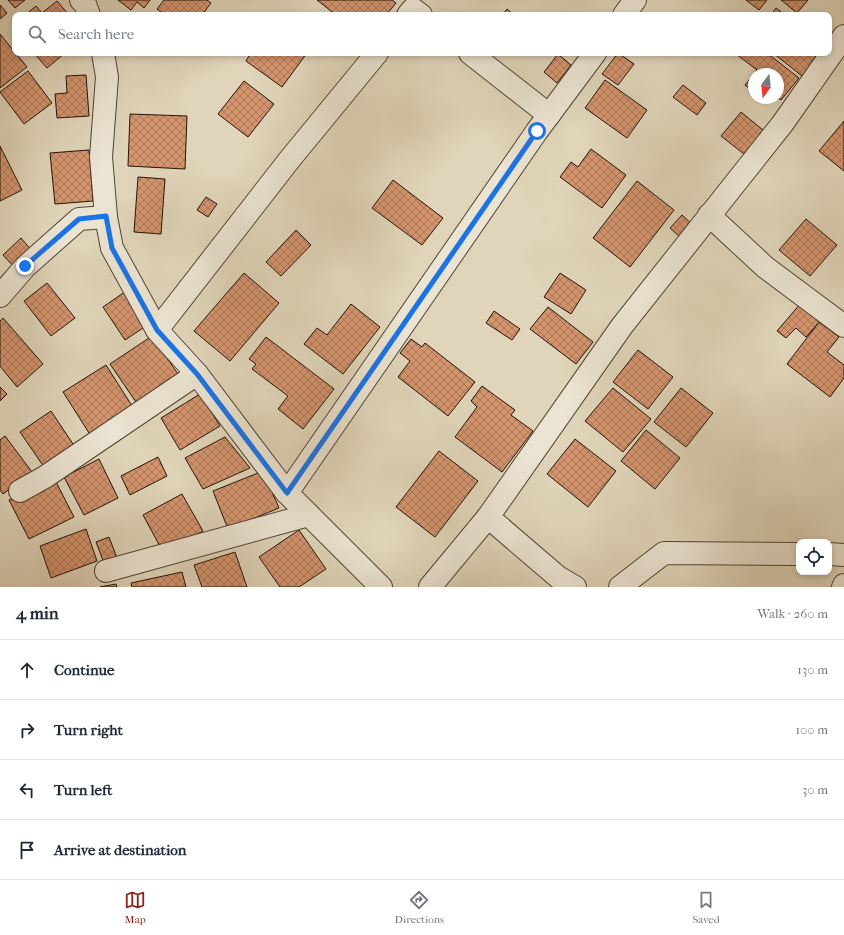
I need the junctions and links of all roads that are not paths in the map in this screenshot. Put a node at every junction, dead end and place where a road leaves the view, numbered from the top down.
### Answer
1 (81, 0) edge
2 (635, 0) edge
3 (88, 12) edge
4 (626, 12) edge
5 (844, 36) edge
6 (832, 53) edge
7 (104, 56) edge
8 (375, 56) edge
9 (474, 56) edge
10 (593, 56) edge
11 (830, 56) edge
12 (549, 115) junction
13 (709, 215) junction
14 (106, 216) junction
15 (0, 296) edge
16 (844, 326) edge
17 (157, 330) junction
18 (197, 374) junction
19 (20, 491) dead end
20 (287, 493) junction
21 (309, 515) junction
22 (488, 517) junction
23 (796, 554) edge
24 (832, 554) edge
25 (844, 555) edge
26 (106, 571) dead end
27 (369, 583) edge
28 (430, 587) edge
29 (575, 587) edge
30 (620, 587) edge

1 - 3 street
2 - 4 street
5 - 6 street
7 - 14 street
8 - 17 street
9 - 12 street
10 - 12 street
11 - 13 street
12 - 20 street
13 - 16 street
13 - 22 street
14 - 15 street
14 - 17 street
17 - 18 street
18 - 19 street
18 - 20 street
20 - 21 street
21 - 26 street
21 - 27 street
22 - 28 street
22 - 29 street
23 - 30 street
24 - 25 street

